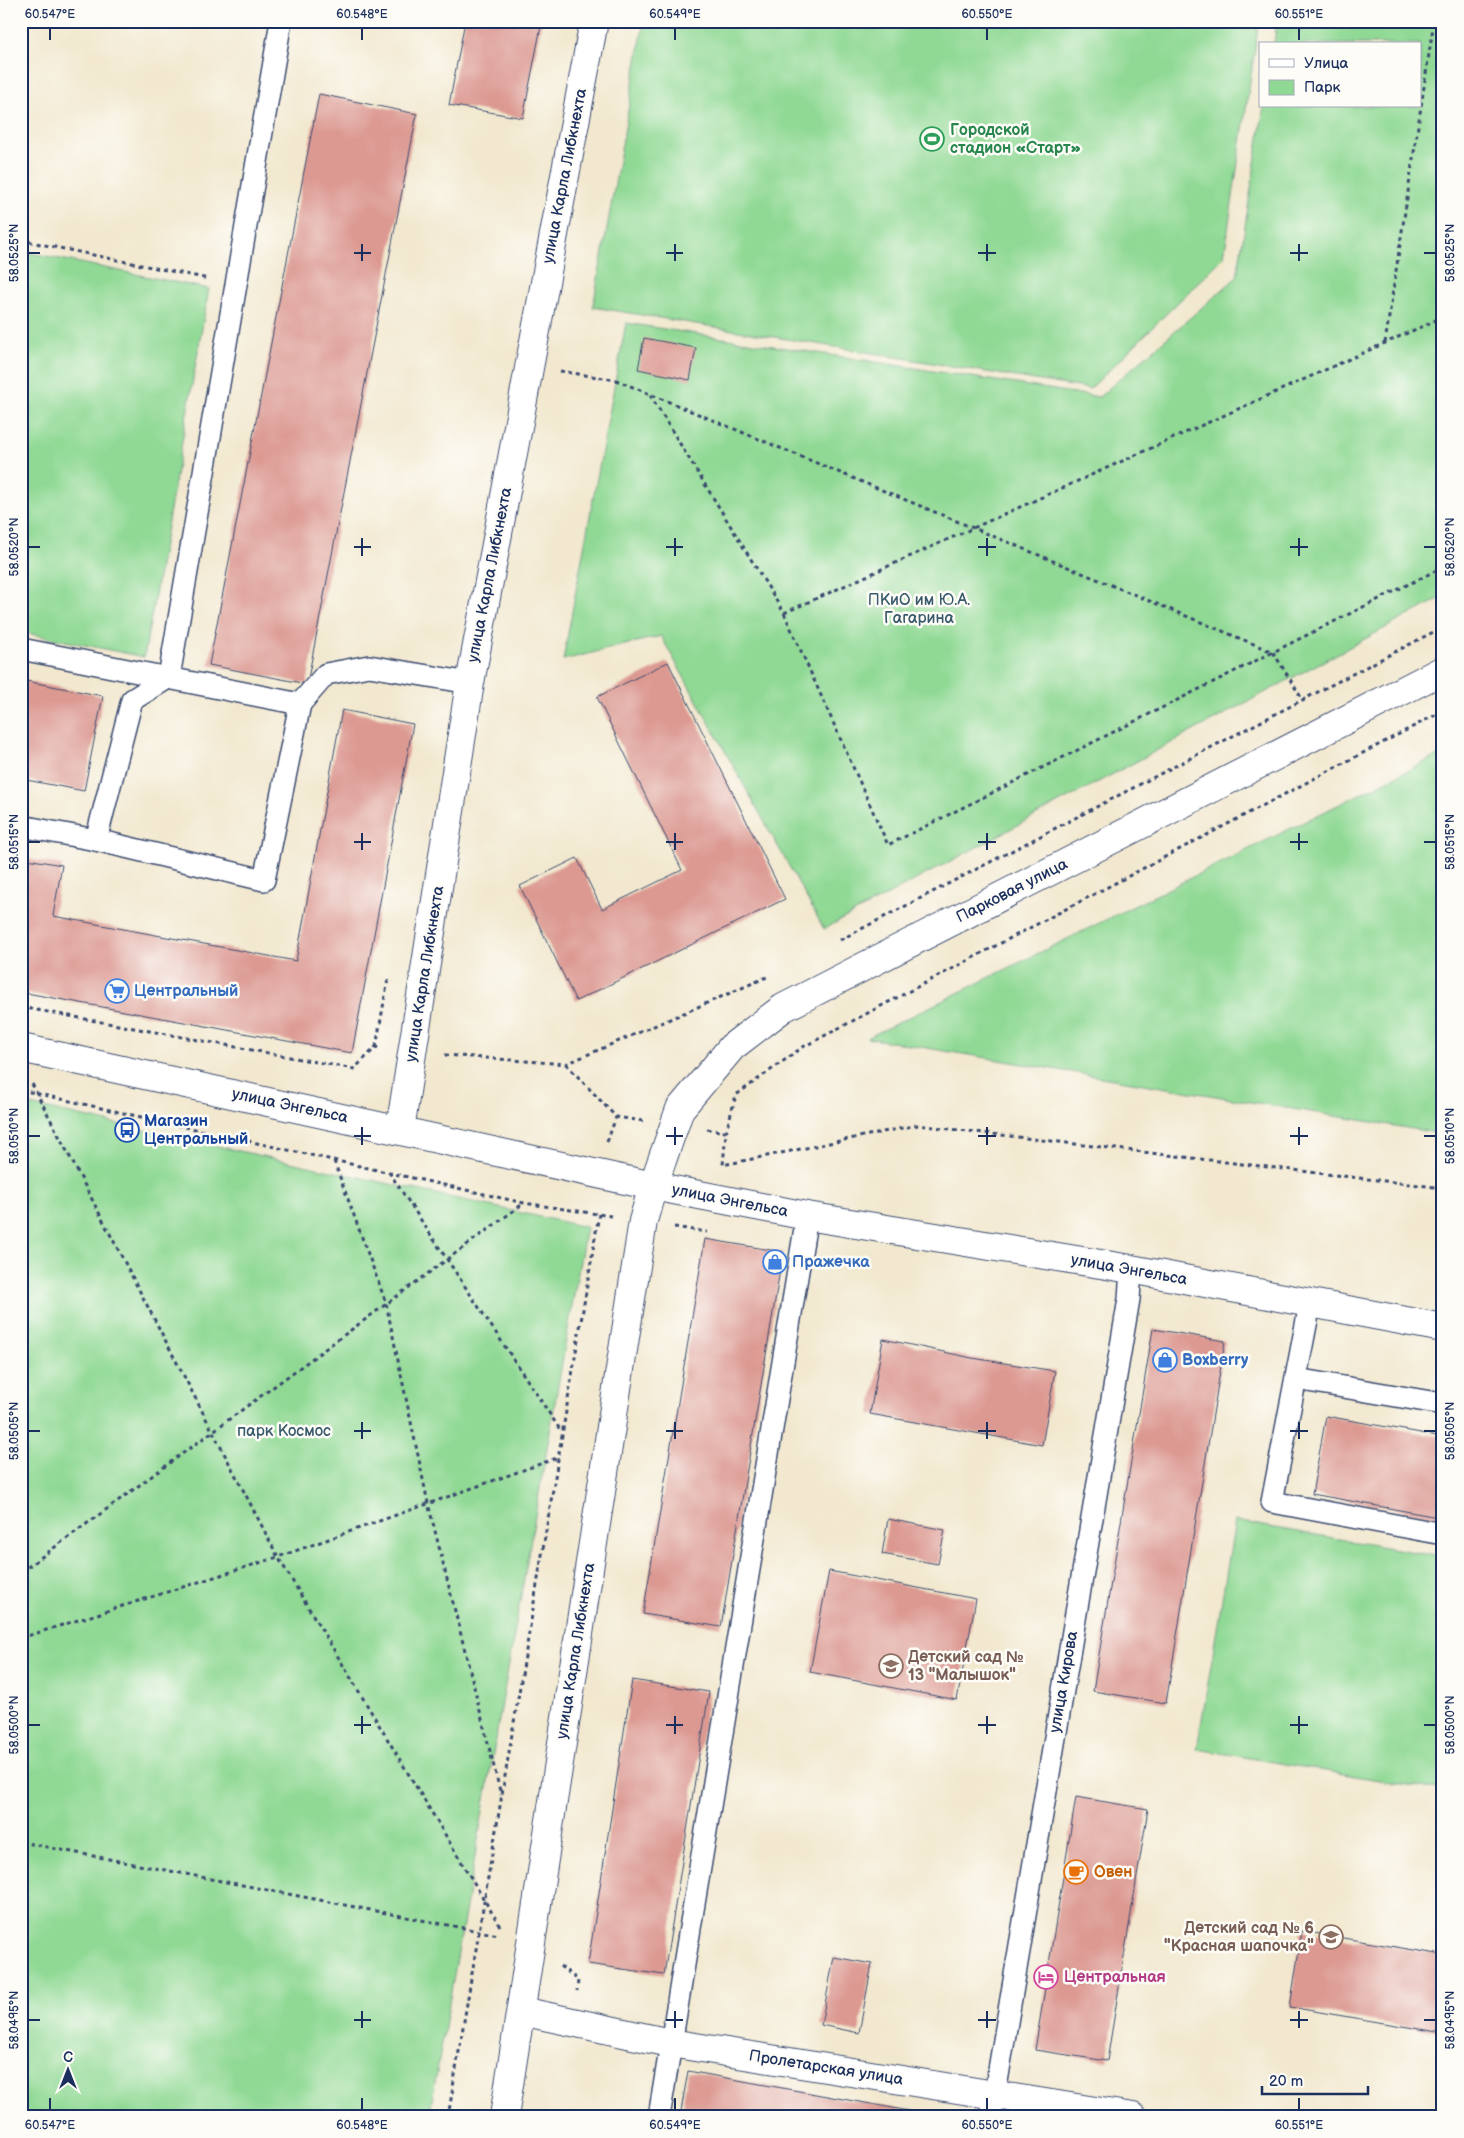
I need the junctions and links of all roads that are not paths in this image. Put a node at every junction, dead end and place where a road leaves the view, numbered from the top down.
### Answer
1 (281, 21) edge
2 (594, 21) edge
3 (21, 649) edge
4 (1443, 670) edge
5 (169, 677) junction
6 (470, 683) junction
7 (300, 704) junction
8 (21, 826) edge
9 (96, 840) junction
10 (21, 1048) edge
11 (400, 1130) junction
12 (653, 1186) junction
13 (807, 1216) junction
14 (1131, 1269) junction
15 (1310, 1304) junction
16 (1443, 1328) edge
17 (1296, 1379) junction
18 (1443, 1404) edge
19 (1443, 1534) edge
20 (521, 2011) junction
21 (670, 2042) junction
22 (993, 2106) edge
23 (504, 2117) edge
24 (659, 2117) edge
25 (1133, 2117) edge

1 - 5 lane
2 - 6 street, улица Карла Либкнехта
3 - 5 lane
4 - 12 street, Парковая улица
5 - 7 lane
5 - 9 lane
6 - 7 lane
6 - 11 street, улица Карла Либкнехта
7 - 9 lane
8 - 9 lane
10 - 11 street, улица Энгельса
11 - 12 street, улица Энгельса
12 - 13 street, улица Энгельса
12 - 20 street, улица Карла Либкнехта
13 - 14 street, улица Энгельса
13 - 21 lane
14 - 15 street, улица Энгельса
14 - 22 lane, улица Кирова
15 - 16 street, улица Энгельса
15 - 17 lane
17 - 18 lane
17 - 19 lane
20 - 21 street, Пролетарская улица
20 - 23 street, улица Карла Либкнехта
21 - 22 street, Пролетарская улица
21 - 24 lane
22 - 25 street, Пролетарская улица

